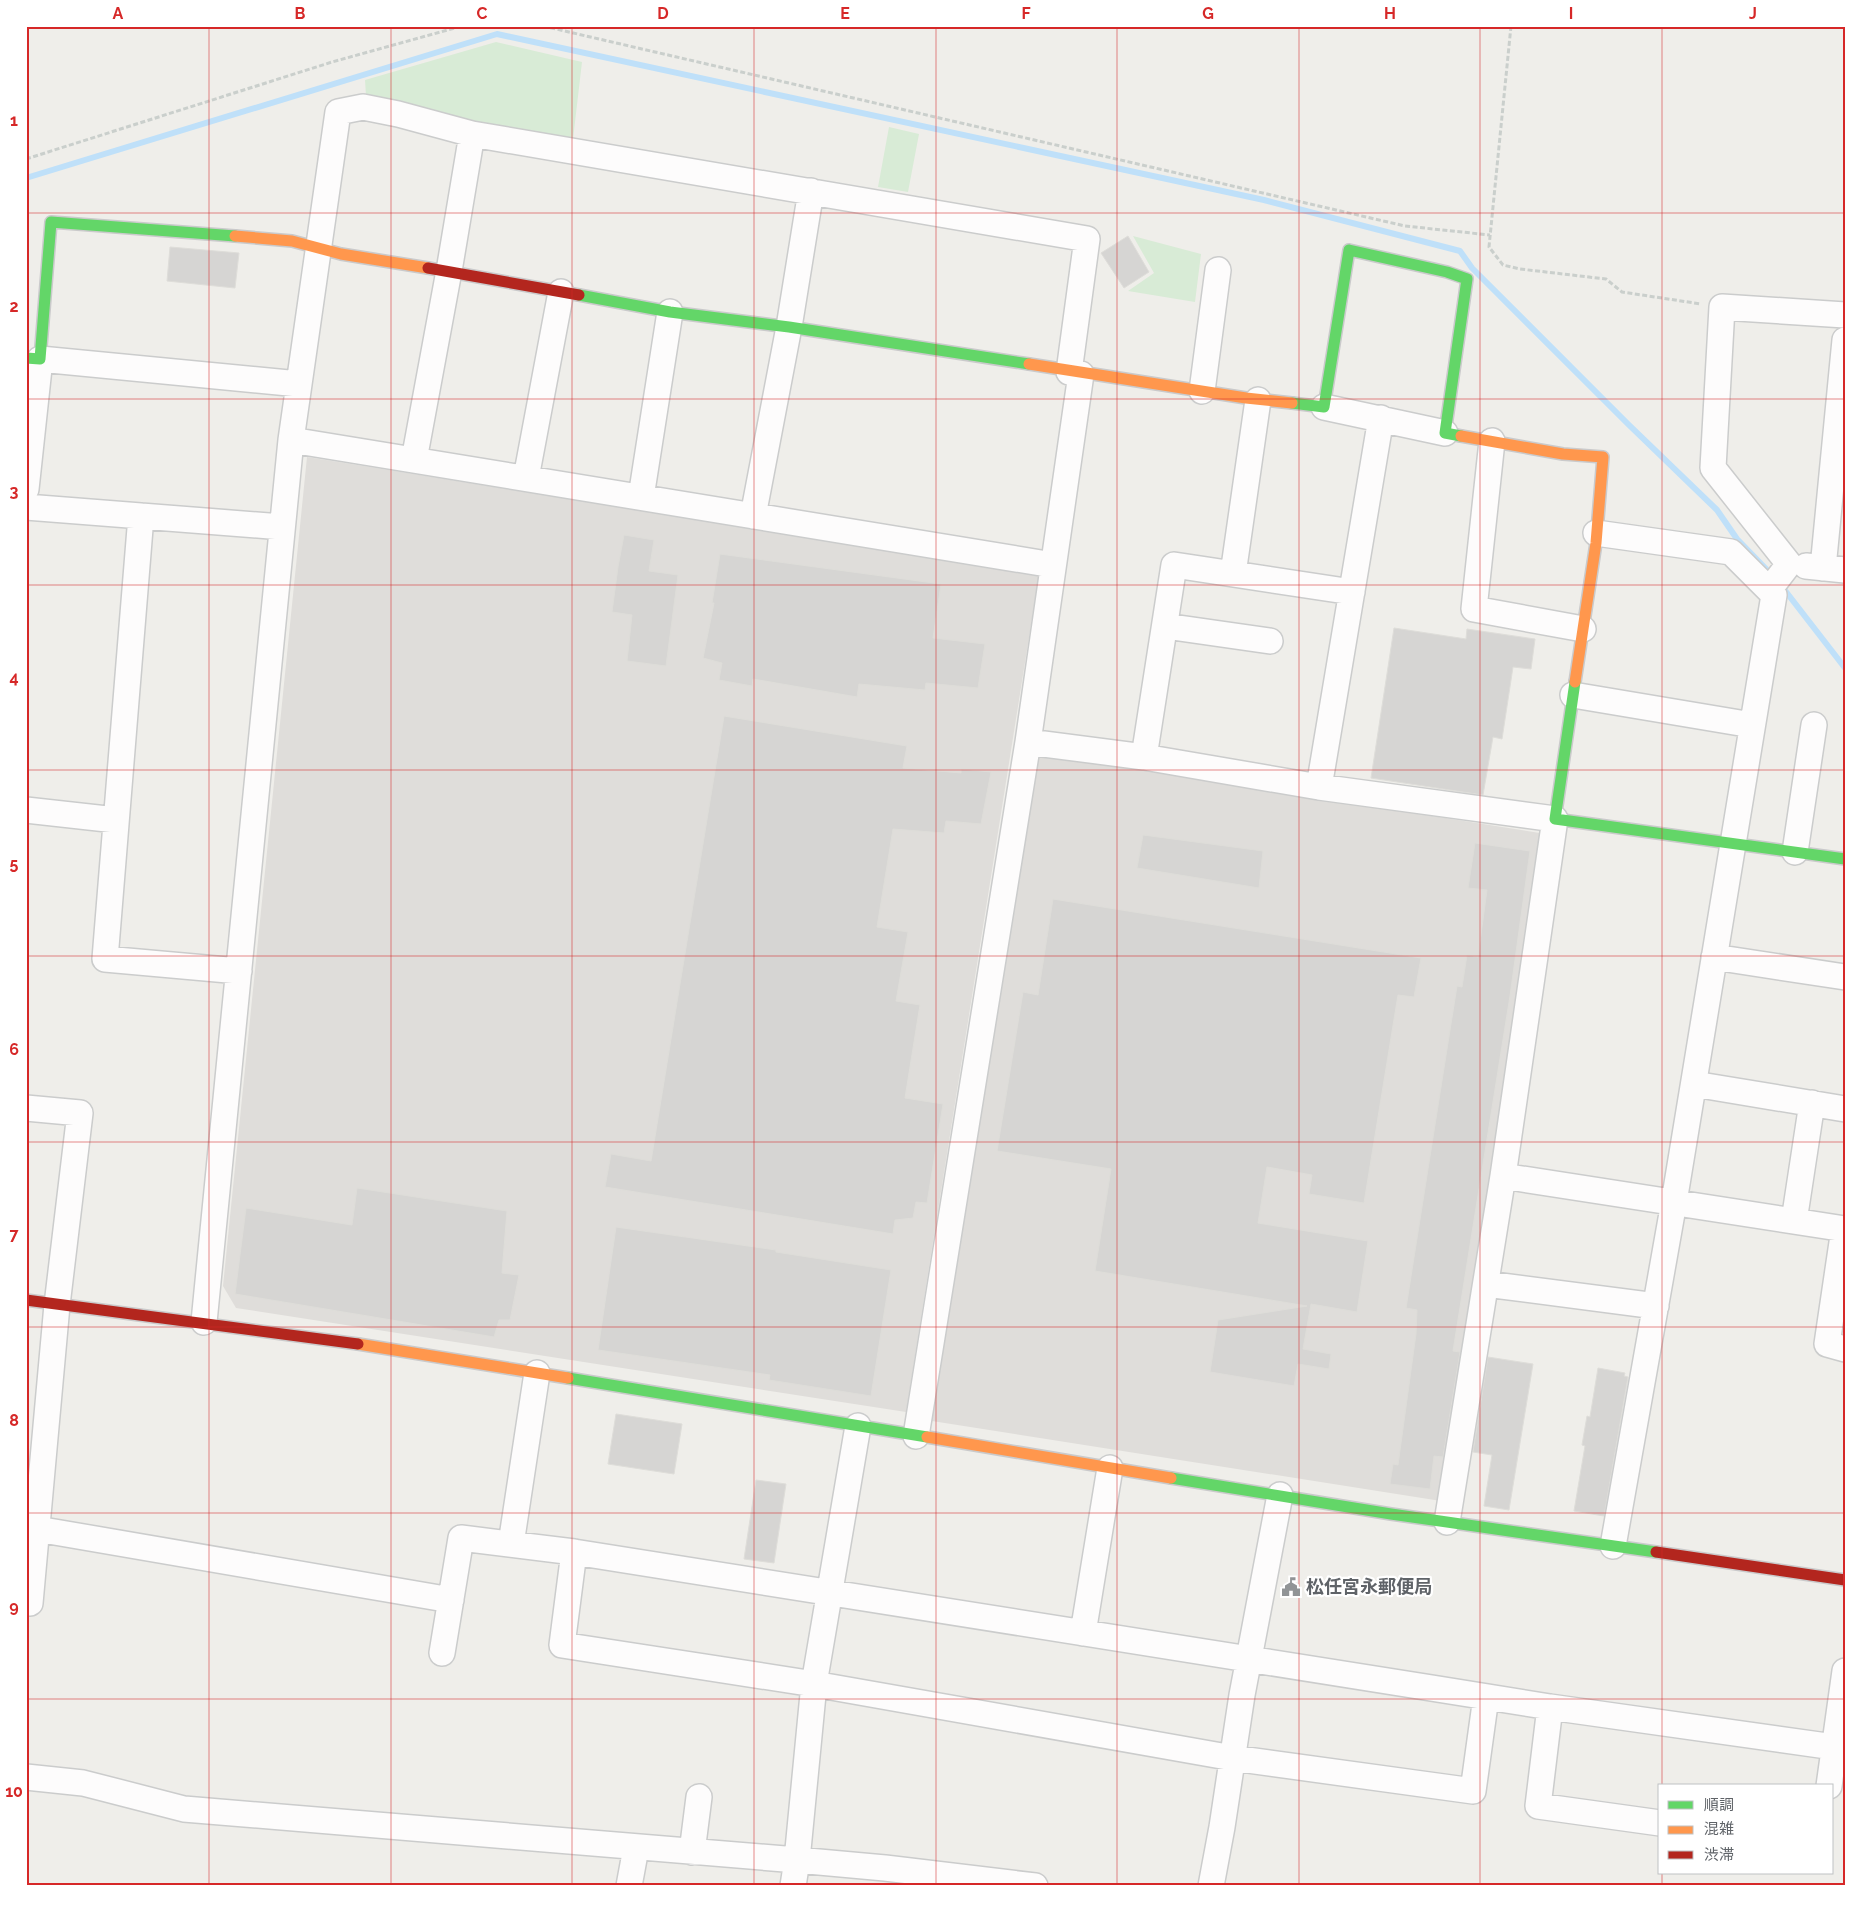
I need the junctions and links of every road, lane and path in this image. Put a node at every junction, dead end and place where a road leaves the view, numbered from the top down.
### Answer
1 (462, 26) edge
2 (543, 26) edge
3 (1511, 26) edge
4 (472, 134) junction
5 (26, 159) edge
6 (811, 191) junction
7 (1490, 235) junction
8 (317, 249) junction
9 (1218, 270) dead end
10 (449, 271) junction
11 (561, 292) junction
12 (1722, 307) junction
13 (670, 312) junction
14 (1845, 315) edge
15 (790, 327) junction
16 (1845, 340) edge
17 (33, 358) edge
18 (1075, 373) junction
19 (298, 384) junction
20 (1202, 390) junction
21 (1258, 400) junction
22 (1324, 407) junction
23 (1381, 418) junction
24 (1446, 433) junction
25 (291, 440) junction
26 (1492, 441) junction
27 (414, 460) junction
28 (526, 478) junction
29 (26, 489) edge
30 (641, 497) junction
31 (26, 507) edge
32 (141, 516) junction
33 (753, 516) junction
34 (282, 527) junction
35 (1596, 533) junction
36 (1053, 565) junction
37 (1787, 567) junction
38 (1834, 569) edge
39 (1233, 574) junction
40 (1769, 590) junction
41 (1352, 592) junction
42 (1165, 626) junction
43 (1583, 629) junction
44 (1270, 641) dead end
45 (1573, 695) junction
46 (1814, 725) dead end
47 (1752, 726) junction
48 (1028, 742) junction
49 (1144, 757) junction
50 (1319, 787) junction
51 (26, 810) edge
52 (1555, 819) junction
53 (116, 820) junction
54 (1733, 844) junction
55 (1794, 852) junction
56 (1845, 859) edge
57 (1714, 957) junction
58 (239, 971) junction
59 (1845, 977) edge
60 (1694, 1084) junction
61 (1812, 1103) junction
62 (26, 1108) edge
63 (1845, 1109) edge
64 (1503, 1176) junction
65 (1674, 1202) junction
66 (1794, 1221) junction
67 (1844, 1229) edge
68 (1486, 1284) junction
69 (26, 1300) edge
70 (57, 1306) junction
71 (1656, 1306) junction
72 (204, 1322) junction
73 (1845, 1349) edge
74 (536, 1373) junction
75 (858, 1426) junction
76 (916, 1436) junction
77 (1110, 1468) junction
78 (34, 1480) edge
79 (1280, 1495) junction
80 (1447, 1522) junction
81 (37, 1529) junction
82 (511, 1544) junction
83 (1613, 1546) junction
84 (574, 1552) junction
85 (1845, 1580) edge
86 (829, 1592) junction
87 (451, 1600) junction
88 (30, 1603) dead end
89 (1083, 1634) junction
90 (442, 1653) dead end
91 (1249, 1659) junction
92 (1845, 1671) edge
93 (814, 1684) junction
94 (1486, 1697) junction
95 (1550, 1707) junction
96 (1834, 1747) junction
97 (1233, 1758) junction
98 (26, 1777) edge
99 (1829, 1784) edge
100 (699, 1797) dead end
101 (1658, 1822) edge
102 (636, 1848) junction
103 (692, 1852) junction
104 (797, 1860) junction
105 (628, 1886) edge
106 (793, 1886) edge
107 (1035, 1886) edge
108 (1211, 1886) edge

1 - 5 path
2 - 7 path
3 - 7 path
4 - 6 street
4 - 8 street
4 - 10 street
6 - 15 street
6 - 18 street
7 - 12 path
8 - 10 street
8 - 17 street
8 - 19 street
9 - 20 street
10 - 11 street
10 - 27 street
11 - 13 street
11 - 28 street
12 - 14 street
12 - 37 street
13 - 15 street
13 - 30 street
15 - 18 street
15 - 33 street
16 - 38 street
17 - 19 street
17 - 29 street
18 - 20 street
18 - 36 street
19 - 25 street
20 - 21 street
21 - 22 street
21 - 39 street
22 - 23 street
22 - 24 street
23 - 24 street
23 - 41 street
24 - 26 street
25 - 27 street
25 - 34 street
26 - 35 street
26 - 43 street
27 - 28 street
28 - 30 street
30 - 33 street
31 - 32 street
32 - 34 street
32 - 53 street
33 - 36 street
34 - 58 street
35 - 40 street
35 - 43 street
36 - 48 street
37 - 38 street
37 - 40 street
39 - 41 street
39 - 42 street
40 - 47 street
41 - 50 street
42 - 44 street
42 - 49 street
43 - 45 street
45 - 47 street
45 - 52 street
46 - 55 street
47 - 54 street
48 - 49 street
48 - 76 street
49 - 50 street
50 - 52 street
51 - 53 street
52 - 54 street
52 - 64 street
53 - 58 street
54 - 55 street
54 - 57 street
55 - 56 street
57 - 59 street
57 - 60 street
58 - 72 street
60 - 61 street
60 - 65 street
61 - 63 street
61 - 66 street
62 - 70 street
64 - 65 street
64 - 68 street
65 - 66 street
65 - 71 street
66 - 67 street
67 - 73 street
68 - 71 street
68 - 80 street
69 - 70 street
70 - 72 street
70 - 78 street
71 - 83 street
72 - 74 street
74 - 75 street
74 - 82 street
75 - 76 street
75 - 86 street
76 - 77 street
77 - 79 street
77 - 89 street
78 - 81 street
79 - 80 street
79 - 91 street
80 - 83 street
81 - 87 street
81 - 88 street
82 - 84 street
82 - 87 street
83 - 85 street
84 - 86 street
84 - 93 street
86 - 89 street
86 - 93 street
87 - 90 street
89 - 91 street
91 - 94 street
91 - 97 street
92 - 96 street
93 - 97 street
93 - 104 street
94 - 95 street
94 - 97 street
95 - 96 street
95 - 101 street
96 - 99 street
97 - 108 street
98 - 102 street
100 - 103 street
102 - 103 street
102 - 105 street
103 - 104 street
104 - 106 street
104 - 107 street

